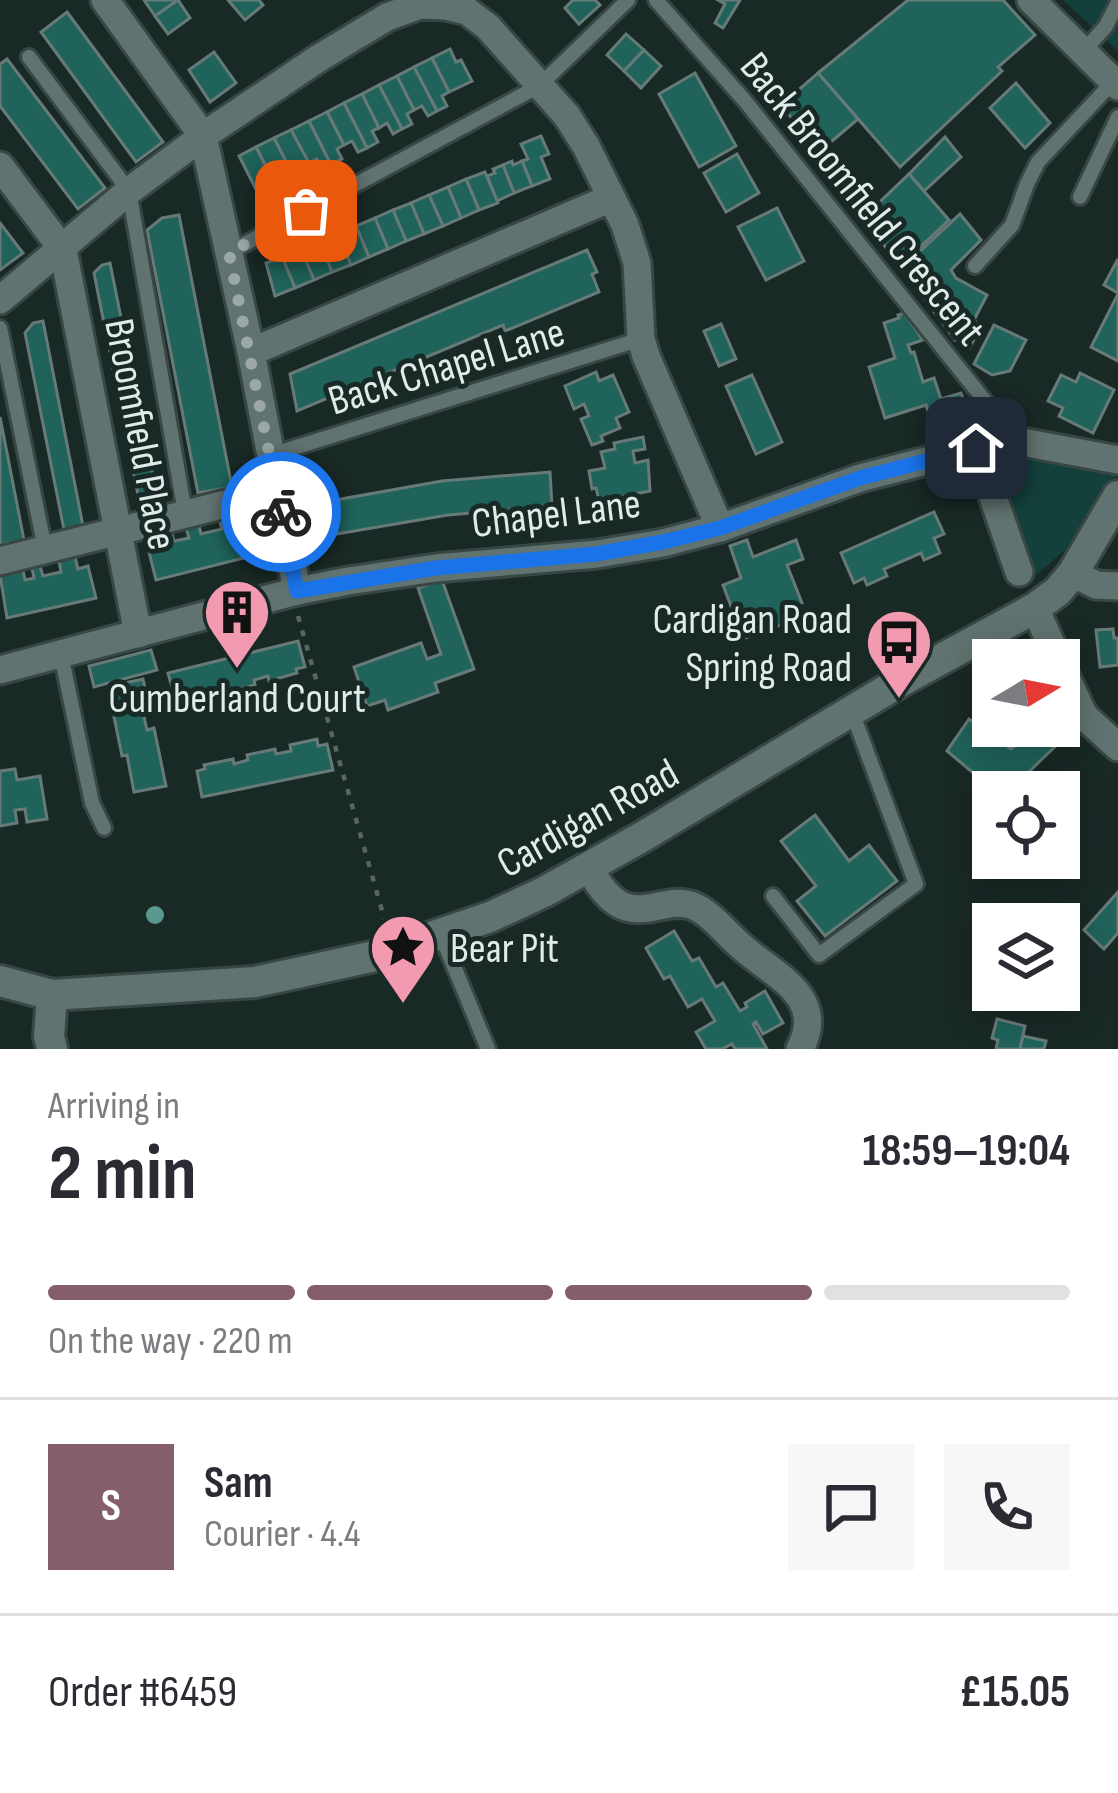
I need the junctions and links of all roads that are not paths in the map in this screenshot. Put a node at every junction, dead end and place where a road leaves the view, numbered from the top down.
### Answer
1 (105, 0) edge
2 (628, 0) edge
3 (656, 0) edge
4 (1030, 0) edge
5 (1118, 2) edge
6 (1082, 52) junction
7 (29, 57) dead end
8 (1115, 84) edge
9 (539, 86) junction
10 (1118, 117) edge
11 (203, 136) junction
12 (0, 166) edge
13 (129, 190) junction
14 (1080, 197) dead end
15 (611, 198) junction
16 (63, 250) junction
17 (229, 253) junction
18 (975, 266) dead end
19 (0, 300) edge
20 (0, 328) edge
21 (641, 339) junction
22 (250, 352) junction
23 (1017, 441) junction
24 (976, 448) junction
25 (271, 454) junction
26 (1118, 460) edge
27 (277, 491) junction
28 (1118, 496) edge
29 (185, 513) junction
30 (720, 528) junction
31 (118, 530) junction
32 (44, 550) junction
33 (0, 561) edge
34 (1019, 572) dead end
35 (1073, 572) junction
36 (1118, 586) edge
37 (297, 591) junction
38 (1035, 608) junction
39 (138, 634) junction
40 (1049, 639) edge
41 (61, 654) junction
42 (0, 670) edge
43 (1080, 707) edge
44 (852, 712) junction
45 (1118, 747) edge
46 (104, 828) dead end
47 (588, 867) junction
48 (773, 896) dead end
49 (440, 935) junction
50 (0, 981) edge
51 (52, 995) junction
52 (52, 1049) edge
53 (488, 1049) edge
54 (800, 1049) edge

1 - 11 street
2 - 9 lane
3 - 23 lane, Back Broomfield Crescent
4 - 6 street
5 - 6 lane
6 - 8 street
7 - 13 lane
8 - 18 lane
9 - 11 street
9 - 15 street
9 - 17 lane
10 - 14 lane
11 - 13 street
11 - 17 street
12 - 16 street
13 - 16 street
13 - 29 lane
15 - 21 street
15 - 22 street
16 - 19 street
16 - 31 street, Broomfield Place
17 - 22 street
20 - 32 lane
21 - 25 lane, Back Chapel Lane
21 - 30 street
22 - 25 street
23 - 24 street, Chapel Lane
23 - 26 street, Chapel Lane
24 - 30 street, Chapel Lane
24 - 34 street
25 - 27 street
27 - 29 street
27 - 37 street
28 - 35 street, Cardigan Road
29 - 31 street
30 - 37 street, Chapel Lane
31 - 32 street
31 - 39 street, Broomfield Place
32 - 33 street
35 - 36 street
35 - 38 street, Cardigan Road
37 - 39 street, Chapel Lane
38 - 40 street
38 - 44 street, Cardigan Road
39 - 41 street, Chapel Lane
41 - 42 street, Chapel Lane
41 - 46 lane
43 - 45 street
44 - 47 street, Cardigan Road
44 - 48 lane
47 - 49 street, Cardigan Road
47 - 54 street
49 - 51 street, Cardigan Road
49 - 53 lane
50 - 51 street, Cardigan Road
51 - 52 street

